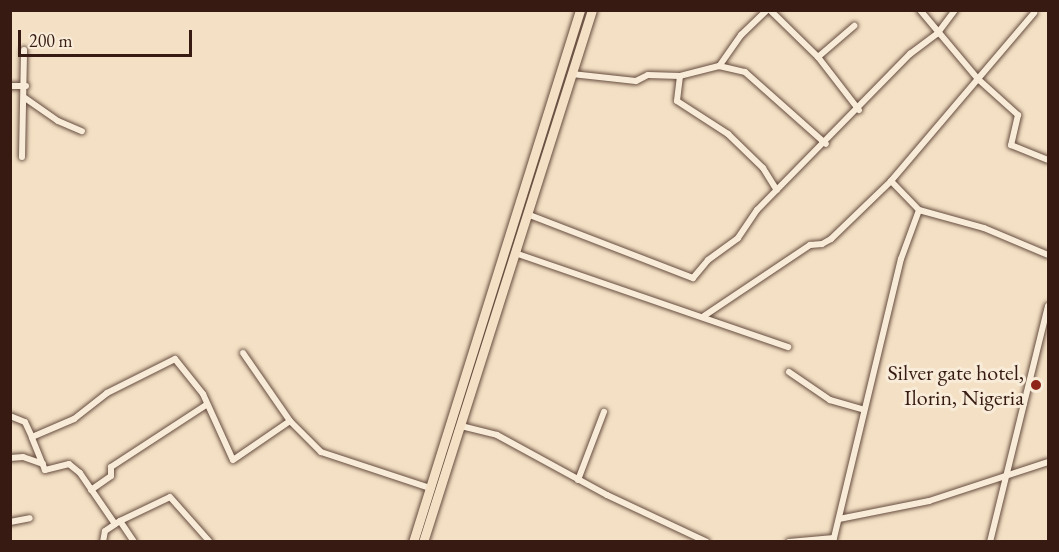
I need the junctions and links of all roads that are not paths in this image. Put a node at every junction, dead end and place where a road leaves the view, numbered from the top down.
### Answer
1 (580, 10) edge
2 (592, 10) edge
3 (769, 10) edge
4 (920, 10) edge
5 (955, 10) edge
6 (1034, 13) dead end
7 (854, 26) dead end
8 (937, 34) junction
9 (24, 50) dead end
10 (818, 57) junction
11 (719, 66) junction
12 (572, 74) junction
13 (680, 76) junction
14 (978, 79) junction
15 (10, 86) edge
16 (26, 86) junction
17 (26, 98) junction
18 (859, 110) junction
19 (82, 131) dead end
20 (826, 144) junction
21 (22, 157) dead end
22 (1048, 160) edge
23 (891, 181) junction
24 (777, 190) junction
25 (919, 210) junction
26 (527, 214) junction
27 (515, 253) junction
28 (1048, 255) edge
29 (1048, 306) edge
30 (704, 316) junction
31 (788, 347) dead end
32 (243, 353) dead end
33 (789, 372) dead end
34 (206, 405) junction
35 (864, 410) junction
36 (604, 412) dead end
37 (10, 416) edge
38 (290, 421) junction
39 (461, 426) junction
40 (32, 437) junction
41 (10, 458) edge
42 (1048, 462) edge
43 (43, 464) junction
44 (1005, 477) junction
45 (578, 480) junction
46 (430, 488) junction
47 (91, 490) junction
48 (30, 518) dead end
49 (839, 519) junction
50 (10, 522) edge
51 (117, 522) junction
52 (834, 540) edge
53 (103, 542) edge
54 (134, 542) edge
55 (210, 542) edge
56 (413, 542) edge
57 (423, 542) edge
58 (707, 542) edge
59 (789, 542) edge
60 (990, 542) edge

1 - 46 main road
2 - 12 main road
3 - 10 street
3 - 11 street
4 - 8 street
5 - 8 street
6 - 14 street
7 - 10 street
8 - 14 street
8 - 18 street
9 - 16 street
10 - 18 street
11 - 13 street
11 - 20 street
12 - 13 street
12 - 26 main road
13 - 24 street
14 - 22 street
14 - 23 street
15 - 16 street
16 - 17 street
17 - 19 street
17 - 21 street
18 - 20 street
20 - 24 street
23 - 25 street
23 - 30 street
24 - 26 street
25 - 28 street
25 - 35 street
26 - 27 main road
27 - 30 street
27 - 39 main road
29 - 44 street
30 - 31 street
32 - 38 street
33 - 35 street
34 - 38 street
34 - 40 street
34 - 47 street
35 - 49 street
36 - 45 street
37 - 40 street
38 - 46 street
39 - 45 street
39 - 57 main road
40 - 43 street
41 - 43 street
42 - 44 street
43 - 47 street
44 - 49 street
44 - 60 street
45 - 58 street
46 - 56 main road
47 - 51 street
48 - 50 street
49 - 52 street
51 - 53 street
51 - 54 street
51 - 55 street
52 - 59 street

